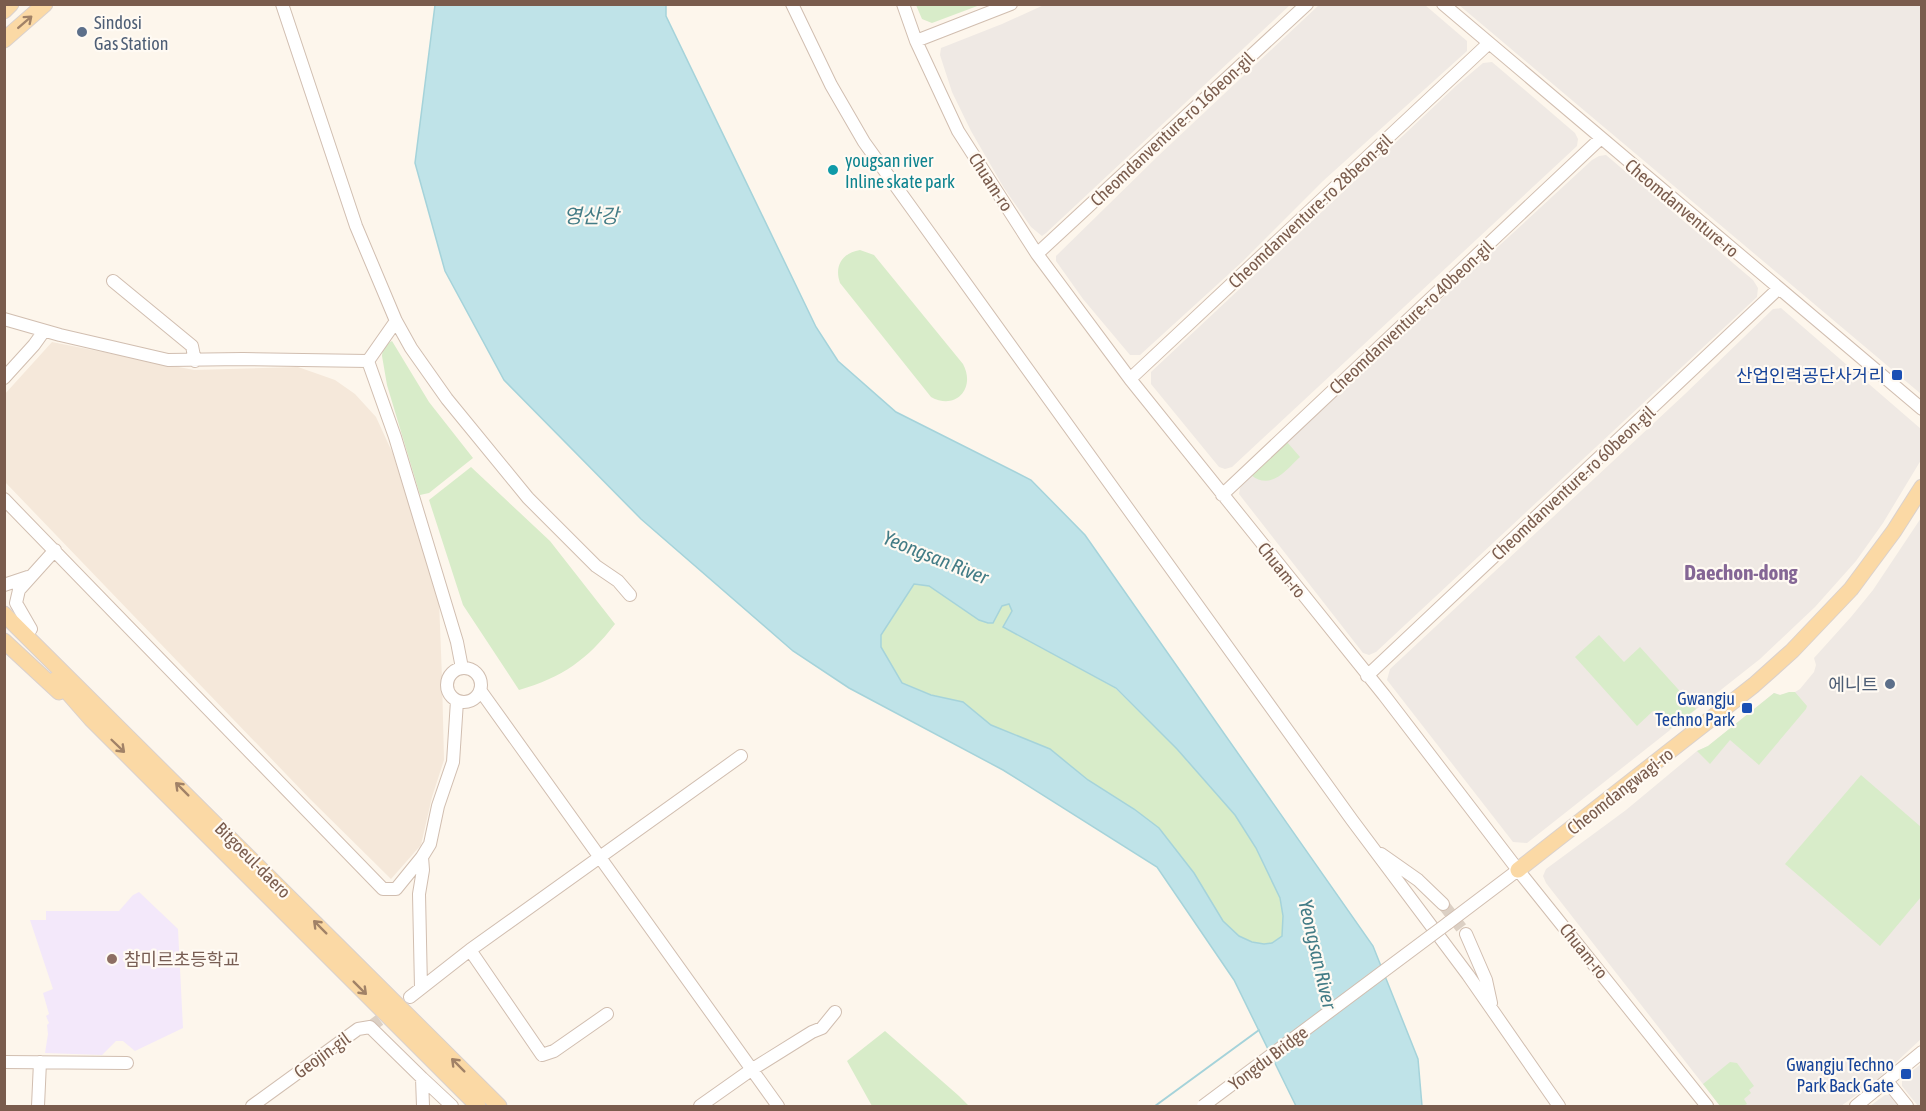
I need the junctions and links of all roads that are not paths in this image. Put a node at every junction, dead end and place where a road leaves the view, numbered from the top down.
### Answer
1 (12, 4) edge
2 (45, 4) edge
3 (282, 4) edge
4 (792, 4) edge
5 (903, 4) edge
6 (1011, 4) edge
7 (1307, 4) edge
8 (1443, 4) edge
9 (4, 11) edge
10 (4, 40) edge
11 (916, 41) junction
12 (1489, 43) junction
13 (1600, 139) junction
14 (1037, 254) junction
15 (114, 281) dead end
16 (1778, 289) junction
17 (4, 319) edge
18 (396, 321) junction
19 (44, 331) junction
20 (195, 361) junction
21 (368, 361) junction
22 (4, 378) edge
23 (1130, 379) junction
24 (1922, 410) edge
25 (1922, 487) edge
26 (1222, 495) junction
27 (4, 499) edge
28 (55, 550) junction
29 (29, 576) junction
30 (4, 585) edge
31 (630, 595) dead end
32 (4, 602) edge
33 (4, 614) edge
34 (4, 629) edge
35 (31, 629) junction
36 (4, 640) edge
37 (462, 668) junction
38 (1367, 676) junction
39 (480, 690) junction
40 (457, 702) junction
41 (97, 714) junction
42 (741, 756) dead end
43 (1364, 836) junction
44 (422, 857) junction
45 (600, 858) junction
46 (1518, 870) junction
47 (1443, 904) tunnel mouth
48 (1448, 922) joint
49 (1466, 934) tunnel mouth
50 (470, 950) junction
51 (421, 988) junction
52 (410, 997) dead end
53 (1492, 1010) junction
54 (835, 1012) dead end
55 (606, 1014) dead end
56 (1922, 1052) edge
57 (4, 1062) edge
58 (40, 1062) junction
59 (127, 1063) dead end
60 (752, 1070) junction
61 (422, 1078) junction
62 (1887, 1081) junction
63 (474, 1098) edge
64 (38, 1107) edge
65 (252, 1107) edge
66 (423, 1107) edge
67 (452, 1107) edge
68 (499, 1107) edge
69 (508, 1107) edge
70 (700, 1107) edge
71 (778, 1107) edge
72 (1203, 1107) edge
73 (1559, 1107) edge
74 (1707, 1107) edge
75 (1856, 1107) edge
76 (1907, 1107) edge

1 - 9 main road
10 -> 2 main road
3 - 18 street
4 - 43 street
5 - 11 street, Chuam-ro
6 - 11 street
7 - 14 street, Cheomdanventure-ro 16beon-gil
8 - 12 street, Cheomdanventure-ro
11 - 14 street, Chuam-ro
12 - 13 street, Cheomdanventure-ro
12 - 23 street, Cheomdanventure-ro 28beon-gil
13 - 16 street, Cheomdanventure-ro
13 - 26 street, Cheomdanventure-ro 40beon-gil
14 - 23 street, Chuam-ro
15 - 20 street
16 - 24 street, Cheomdanventure-ro
16 - 38 street, Cheomdanventure-ro 60beon-gil
17 - 19 street
18 - 21 street
18 - 31 street
19 - 20 street
19 - 22 street
20 - 21 street
21 - 37 street
23 - 26 street, Chuam-ro
25 - 46 main road, Cheomdangwagi-ro
26 - 38 street, Chuam-ro
27 - 28 street
28 - 29 street
28 - 44 street
29 - 30 street
29 - 35 street
32 - 35 main road
33 - 41 main road, Bitgoeul-daero
34 - 41 main road, Bitgoeul-daero
35 - 41 main road
36 - 41 main road
37 - 39 street
37 - 40 street
38 - 46 street, Chuam-ro
39 - 40 street
39 - 45 street
40 - 44 street
41 - 63 main road, Bitgoeul-daero
42 - 45 street
43 - 47 street
43 - 53 street
44 - 51 street
45 - 50 street
45 - 60 street
46 - 48 street, Cheomdangwagi-ro
46 - 74 street, Chuam-ro
48 - 72 street, Yongdu Bridge, bridge
49 - 53 street
50 - 51 street
50 - 55 street
51 - 52 street
53 - 73 street
54 - 60 street
56 - 62 street
57 - 58 street
58 - 59 street
58 - 64 street
60 - 70 street
60 - 71 street
61 - 65 street, Geojin-gil
61 - 66 street
61 - 67 street
62 - 75 street
62 - 76 street
63 - 68 main road, Bitgoeul-daero
63 - 69 main road

